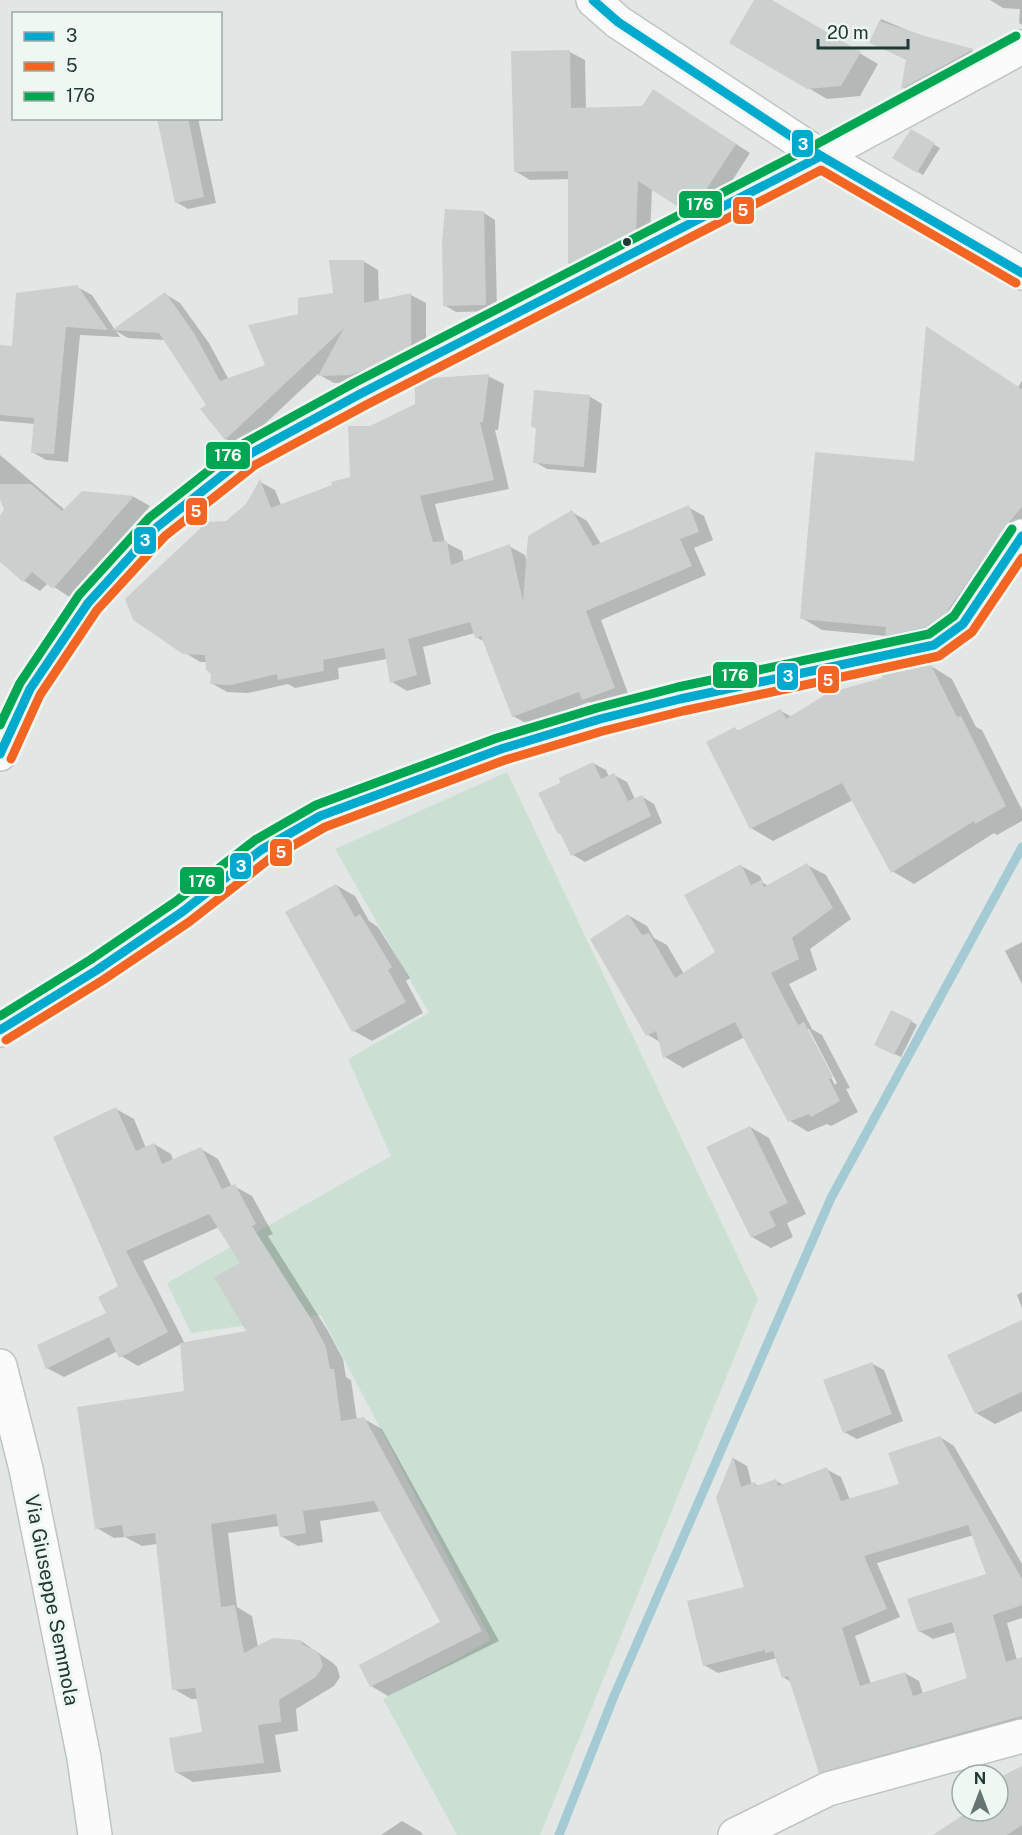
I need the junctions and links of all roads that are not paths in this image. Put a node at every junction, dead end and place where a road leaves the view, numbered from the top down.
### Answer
1 (593, 0) edge
2 (1022, 47) edge
3 (821, 156) junction
4 (1022, 273) edge
5 (1022, 536) edge
6 (0, 754) edge
7 (0, 1030) edge
8 (0, 1366) edge
9 (13, 1467) edge
10 (1022, 1736) edge
11 (95, 1835) edge
12 (735, 1835) edge

1 - 3 street
2 - 3 street
3 - 4 street
3 - 6 street
5 - 7 street
8 - 9 street, Via Giuseppe Semmola
9 - 11 street, Via Giuseppe Semmola
10 - 12 street

